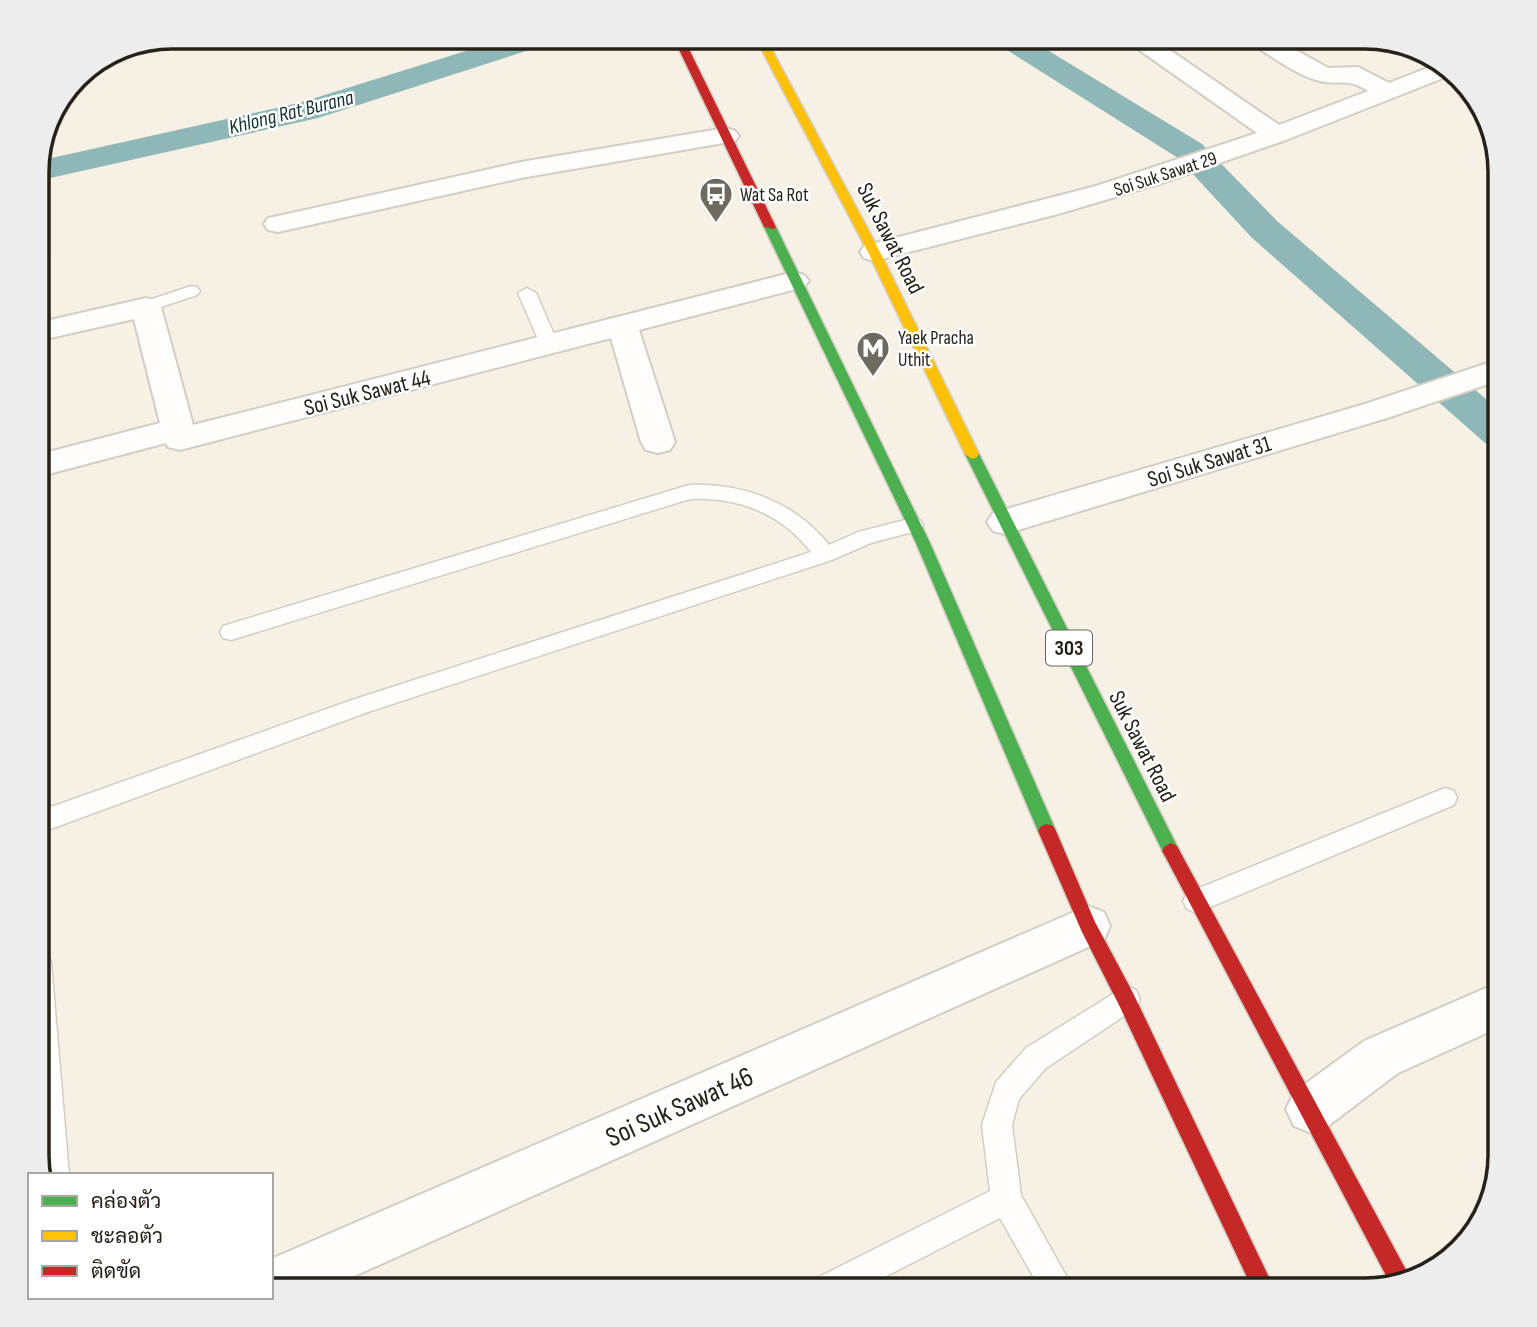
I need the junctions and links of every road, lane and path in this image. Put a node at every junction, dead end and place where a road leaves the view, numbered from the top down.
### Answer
1 (684, 49) edge
2 (766, 49) edge
3 (1153, 49) edge
4 (1277, 49) edge
5 (1438, 72) edge
6 (1388, 93) junction
7 (1276, 135) junction
8 (726, 136) junction
9 (278, 224) dead end
10 (874, 252) junction
11 (794, 281) junction
12 (191, 291) dead end
13 (527, 293) dead end
14 (146, 307) junction
15 (623, 327) junction
16 (49, 329) edge
17 (550, 346) junction
18 (1488, 373) edge
19 (176, 430) junction
20 (658, 442) dead end
21 (49, 463) edge
22 (1005, 522) junction
23 (913, 525) junction
24 (825, 555) junction
25 (231, 632) dead end
26 (1445, 798) dead end
27 (49, 818) edge
28 (1196, 901) junction
29 (1087, 926) junction
30 (1126, 999) junction
31 (1488, 1009) edge
32 (1311, 1109) junction
33 (49, 1112) edge
34 (54, 1173) edge
35 (1006, 1199) junction
36 (1397, 1274) edge
37 (300, 1278) edge
38 (849, 1278) edge
39 (1051, 1278) edge
40 (1259, 1278) edge

1 - 8 main road
2 - 10 main road, Suk Sawat Road / 303
3 - 7 street
4 - 6 street
5 - 6 street, Soi Suk Sawat 29
6 - 7 street, Soi Suk Sawat 29
7 - 10 street, Soi Suk Sawat 29
8 - 9 street
8 - 11 main road
10 - 22 main road, Suk Sawat Road / 303
11 - 15 street, Soi Suk Sawat 44
11 - 23 main road
12 - 14 lane
13 - 17 lane
14 - 16 street
14 - 19 street
15 - 17 street, Soi Suk Sawat 44
15 - 20 street
17 - 19 street, Soi Suk Sawat 44
18 - 22 street, Soi Suk Sawat 31
19 - 21 street
22 - 28 main road, Suk Sawat Road / 303
23 - 24 lane
23 - 29 main road
24 - 25 lane
24 - 27 lane
26 - 28 lane
28 - 32 main road, Suk Sawat Road / 303
29 - 30 main road
29 - 37 street, Soi Suk Sawat 46
30 - 35 lane
30 - 40 main road
31 - 32 street
32 - 36 main road, Suk Sawat Road / 303
33 - 34 lane
35 - 38 lane
35 - 39 lane

